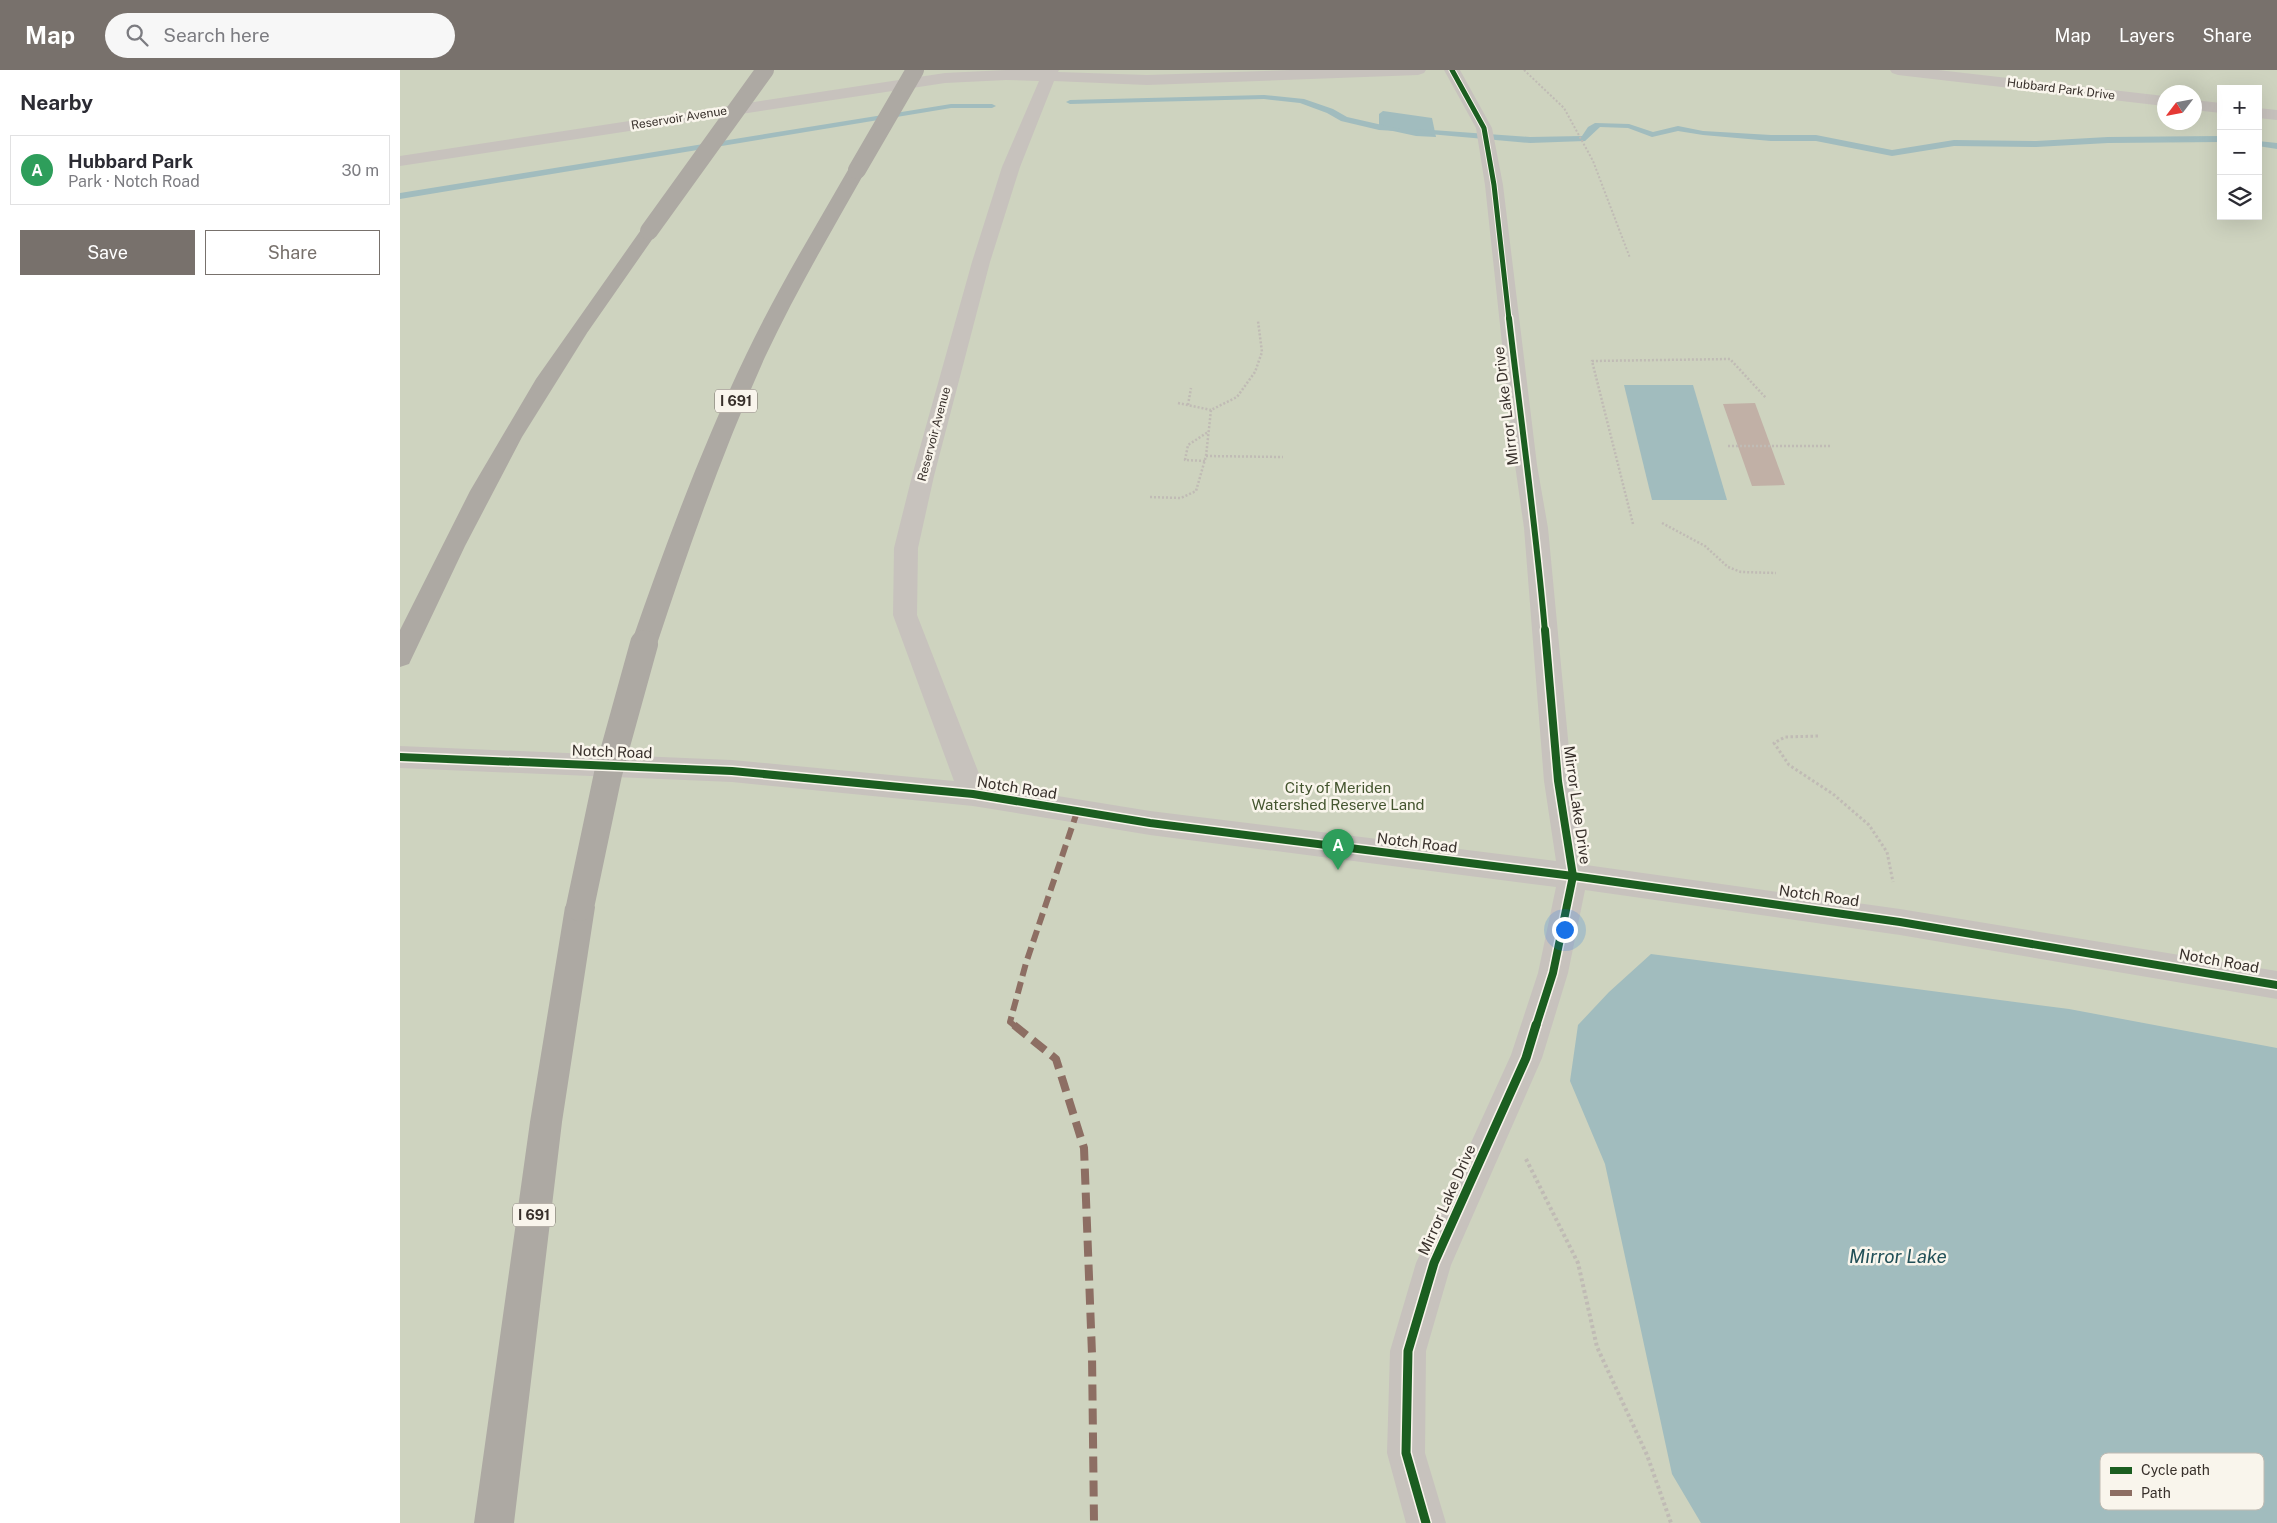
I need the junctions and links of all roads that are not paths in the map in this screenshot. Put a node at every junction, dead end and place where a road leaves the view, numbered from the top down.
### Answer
1 (766, 70) edge
2 (915, 70) edge
3 (1418, 70) edge
4 (1452, 70) edge
5 (1898, 70) edge
6 (1050, 73) edge
7 (2157, 101) edge
8 (2202, 106) edge
9 (2217, 108) edge
10 (2262, 113) edge
11 (2277, 115) edge
12 (400, 161) edge
13 (400, 658) edge
14 (400, 757) edge
15 (973, 794) junction
16 (1573, 876) junction
17 (2277, 985) edge
18 (494, 1523) edge
19 (1426, 1523) edge

1 - 13 highway, bridge
2 - 18 highway, I 691, bridge
3 - 6 street
4 - 16 street, Mirror Lake Drive
5 - 7 street, Hubbard Park Drive
6 - 12 street, Reservoir Avenue
6 - 15 street, Reservoir Avenue
8 - 9 street
10 - 11 street
14 - 15 street, Notch Road
15 - 16 street, Notch Road
16 - 17 street, Notch Road
16 - 19 street, Mirror Lake Drive

